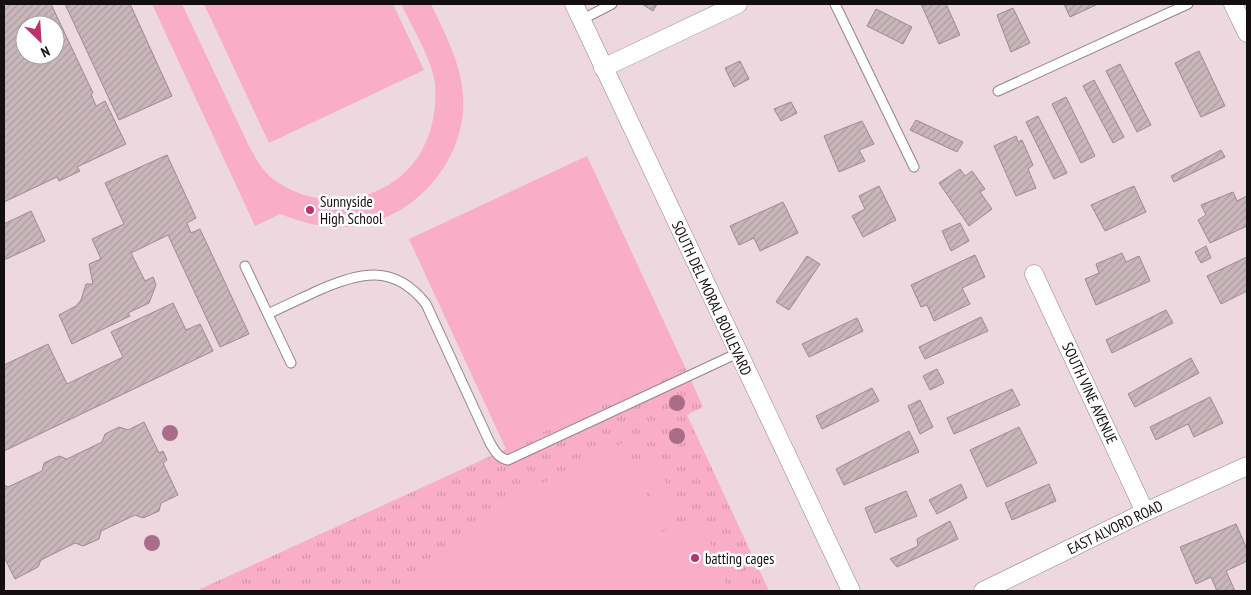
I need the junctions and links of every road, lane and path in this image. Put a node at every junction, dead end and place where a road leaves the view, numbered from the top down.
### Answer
1 (574, 4) edge
2 (612, 4) edge
3 (738, 4) edge
4 (835, 4) edge
5 (1188, 4) edge
6 (1233, 4) edge
7 (581, 20) junction
8 (1247, 33) edge
9 (603, 68) junction
10 (998, 91) dead end
11 (914, 167) dead end
12 (245, 266) dead end
13 (1034, 274) dead end
14 (268, 314) junction
15 (738, 353) junction
16 (291, 363) dead end
17 (1247, 466) edge
18 (1145, 512) junction
19 (851, 591) edge
20 (983, 591) edge

1 - 7 street, SOUTH DEL MORAL BOULEVARD
2 - 7 lane
3 - 9 street
4 - 11 lane
5 - 10 lane
6 - 8 street
7 - 9 street, SOUTH DEL MORAL BOULEVARD
9 - 15 street, SOUTH DEL MORAL BOULEVARD
12 - 14 lane
13 - 18 street, SOUTH VINE AVENUE
14 - 15 lane
14 - 16 lane
15 - 19 street, SOUTH DEL MORAL BOULEVARD
17 - 18 street, EAST ALVORD ROAD
18 - 20 street, EAST ALVORD ROAD

